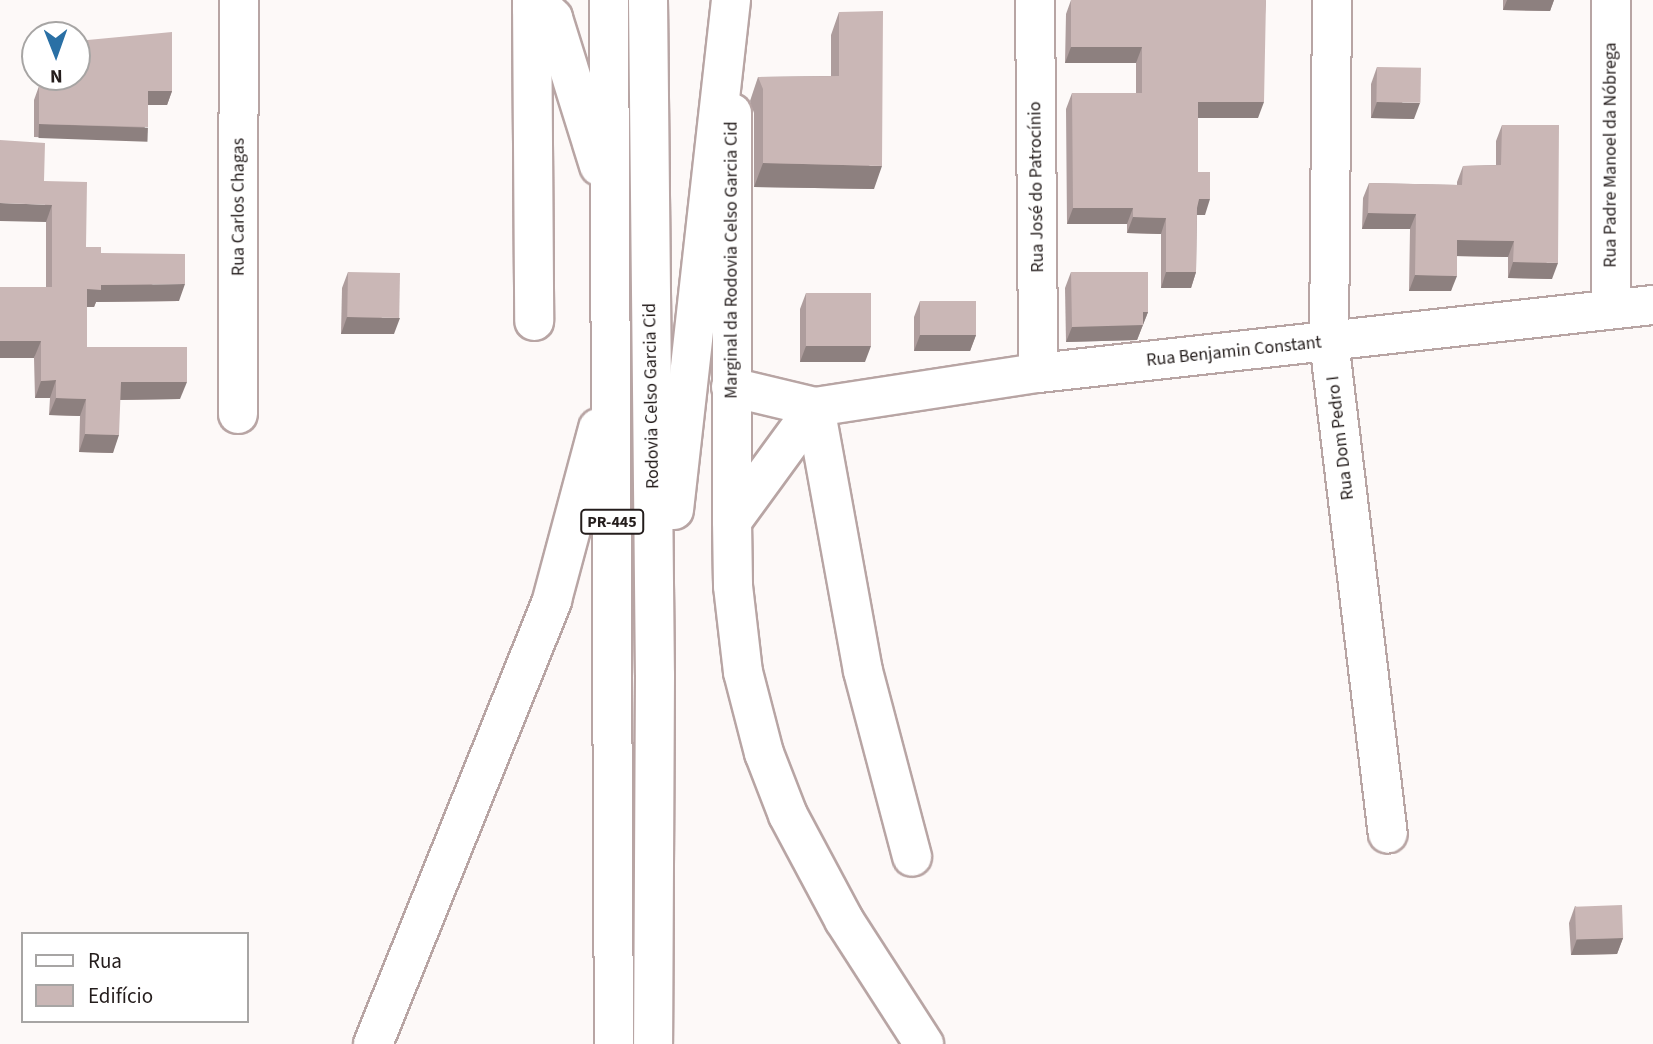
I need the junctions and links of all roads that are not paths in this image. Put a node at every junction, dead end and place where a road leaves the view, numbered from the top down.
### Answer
1 (239, 0) edge
2 (609, 0) edge
3 (648, 0) edge
4 (732, 0) edge
5 (1035, 0) edge
6 (1332, 0) edge
7 (1611, 0) edge
8 (532, 4) edge
9 (610, 204) junction
10 (1653, 305) edge
11 (1611, 309) junction
12 (534, 321) dead end
13 (1329, 341) junction
14 (1038, 373) junction
15 (612, 378) junction
16 (731, 387) junction
17 (815, 407) junction
18 (238, 414) dead end
19 (732, 521) junction
20 (655, 675) junction
21 (1388, 833) dead end
22 (912, 857) dead end
23 (373, 1044) edge
24 (614, 1044) edge
25 (653, 1044) edge
26 (924, 1044) edge

1 - 18 main road, Rua Carlos Chagas
2 - 9 main road, PR-445
3 - 20 main road, Rodovia Celso Garcia Cid / PR-445
4 - 16 main road, Marginal da Rodovia Celso Garcia Cid
4 - 20 main road
5 - 14 main road, Rua José do Patrocínio
6 - 13 main road, Rua Dom Pedro I
7 - 11 main road, Rua Padre Manoel da Nóbrega
8 - 9 main road
8 - 12 main road
9 - 15 main road, PR-445
10 - 11 main road, Rua Benjamin Constant
11 - 13 main road, Rua Benjamin Constant
13 - 14 main road, Rua Benjamin Constant
13 - 21 main road, Rua Dom Pedro I
14 - 17 main road, Rua Benjamin Constant
15 - 23 main road
15 - 24 main road, PR-445
16 - 17 main road, Rua Benjamin Constant
16 - 19 main road, Marginal da Rodovia Celso Garcia Cid
17 - 19 main road
17 - 22 main road
19 - 26 main road, Marginal da Rodovia Celso Garcia Cid
20 - 25 main road, Rodovia Celso Garcia Cid / PR-445

